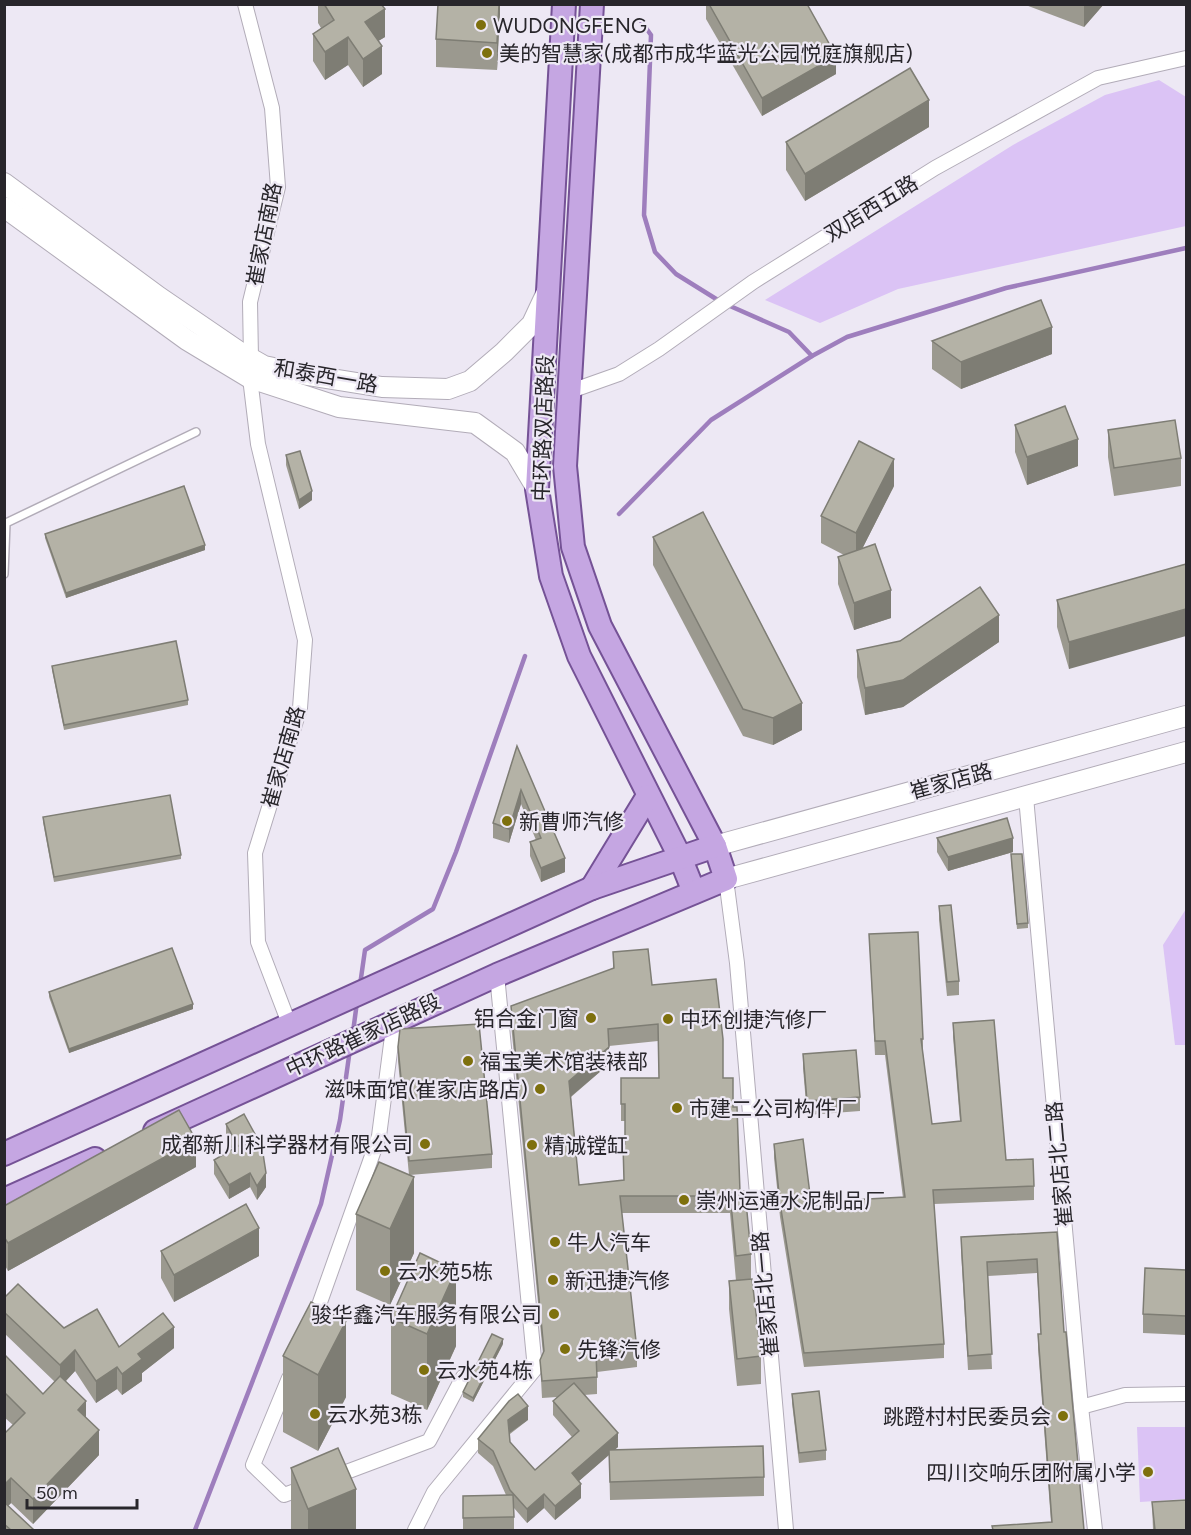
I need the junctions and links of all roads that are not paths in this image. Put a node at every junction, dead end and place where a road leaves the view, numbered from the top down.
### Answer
1 (244, 4) edge
2 (564, 4) edge
3 (592, 4) edge
4 (1186, 58) edge
5 (4, 183) edge
6 (4, 207) edge
7 (550, 287) junction
8 (251, 358) junction
9 (250, 378) junction
10 (570, 391) junction
11 (195, 432) dead end
12 (537, 489) junction
13 (4, 574) edge
14 (1186, 716) edge
15 (1186, 752) edge
16 (648, 796) junction
17 (1026, 797) junction
18 (716, 846) junction
19 (680, 857) junction
20 (726, 879) junction
21 (592, 888) junction
22 (694, 892) junction
23 (496, 975) junction
24 (388, 1024) junction
25 (290, 1026) junction
26 (134, 1141) edge
27 (112, 1151) edge
28 (4, 1154) edge
29 (4, 1200) edge
30 (308, 1335) edge
31 (294, 1368) edge
32 (463, 1377) dead end
33 (1186, 1394) edge
34 (1081, 1407) junction
35 (414, 1530) edge
36 (786, 1530) edge
37 (1095, 1530) edge

1 - 8 street, 崔家店南路
2 - 7 main road, 中环路双店路段
3 - 10 main road, 中环路双店路段
4 - 10 street, 双店西五路
5 - 8 street, 和泰西一路
6 - 9 street, 和泰西一路
7 - 8 street, 和泰西一路
7 - 12 main road, 中环路双店路段
9 - 12 street, 和泰西一路
9 - 25 street, 崔家店南路
10 - 18 main road, 中环路双店路段
11 - 13 lane
12 - 16 main road, 中环路双店路段
14 - 18 street, 崔家店路
15 - 17 street, 崔家店路
16 - 19 main road, 中环路双店路段
16 - 21 main road
17 - 20 street, 崔家店路
17 - 34 street, 崔家店北二路
18 - 19 main road, 中环路崔家店路段
18 - 20 main road, 中环路双店路段
19 - 21 main road, 中环路崔家店路段
19 - 22 main road, 中环路双店路段
20 - 22 main road, 中环路崔家店路段
20 - 36 street, 崔家店北一路
21 - 25 main road, 中环路崔家店路段
22 - 23 main road, 中环路崔家店路段
23 - 24 main road, 中环路崔家店路段
23 - 35 street
24 - 26 main road, 中环路崔家店路段
24 - 30 street
25 - 28 main road, 中环路崔家店路段
27 - 29 main road
31 - 32 street
33 - 34 street
34 - 37 street, 崔家店北二路

